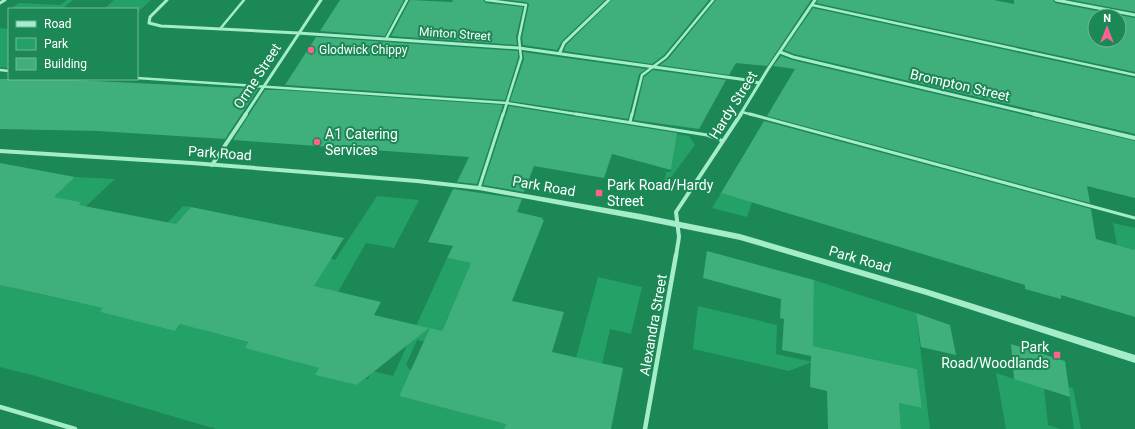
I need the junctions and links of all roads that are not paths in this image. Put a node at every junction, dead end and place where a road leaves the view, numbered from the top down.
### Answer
1 (4, 0) edge
2 (167, 0) edge
3 (244, 0) edge
4 (321, 0) edge
5 (407, 0) edge
6 (486, 0) edge
7 (609, 0) edge
8 (714, 0) edge
9 (815, 0) edge
10 (1056, 0) edge
11 (0, 2) edge
12 (812, 5) junction
13 (1135, 15) edge
14 (220, 29) junction
15 (298, 33) junction
16 (386, 39) junction
17 (520, 48) junction
18 (560, 52) junction
19 (780, 52) junction
20 (654, 66) junction
21 (1135, 75) edge
22 (138, 78) edge
23 (759, 83) junction
24 (263, 86) junction
25 (507, 103) junction
26 (742, 112) junction
27 (630, 122) junction
28 (1135, 138) edge
29 (723, 141) junction
30 (0, 151) edge
31 (212, 165) junction
32 (480, 188) junction
33 (1135, 218) edge
34 (678, 224) junction
35 (1135, 359) edge
36 (0, 406) edge
37 (75, 429) edge
38 (645, 429) edge

1 - 11 street
2 - 14 street, Minton Street
3 - 14 lane
4 - 15 street, Orme Street
5 - 16 lane
6 - 17 lane
7 - 18 street
8 - 20 lane
9 - 12 street, Hardy Street
10 - 13 street
12 - 19 street, Hardy Street
12 - 21 lane
14 - 15 street, Minton Street
15 - 16 street, Minton Street
15 - 24 street, Orme Street
16 - 17 street, Minton Street
17 - 18 street, Minton Street
17 - 25 lane
18 - 20 street, Minton Street
19 - 23 street, Hardy Street
19 - 28 street, Brompton Street
20 - 23 street, Minton Street
20 - 27 lane
22 - 24 lane
23 - 26 street, Hardy Street
24 - 25 lane
24 - 31 street, Orme Street
25 - 27 lane
25 - 32 lane
26 - 29 street, Hardy Street
26 - 33 lane
27 - 29 lane
29 - 34 street, Hardy Street
30 - 31 street, Park Road
31 - 32 street, Park Road
32 - 34 street, Park Road
34 - 35 street, Park Road
34 - 38 street, Alexandra Street
36 - 37 street

